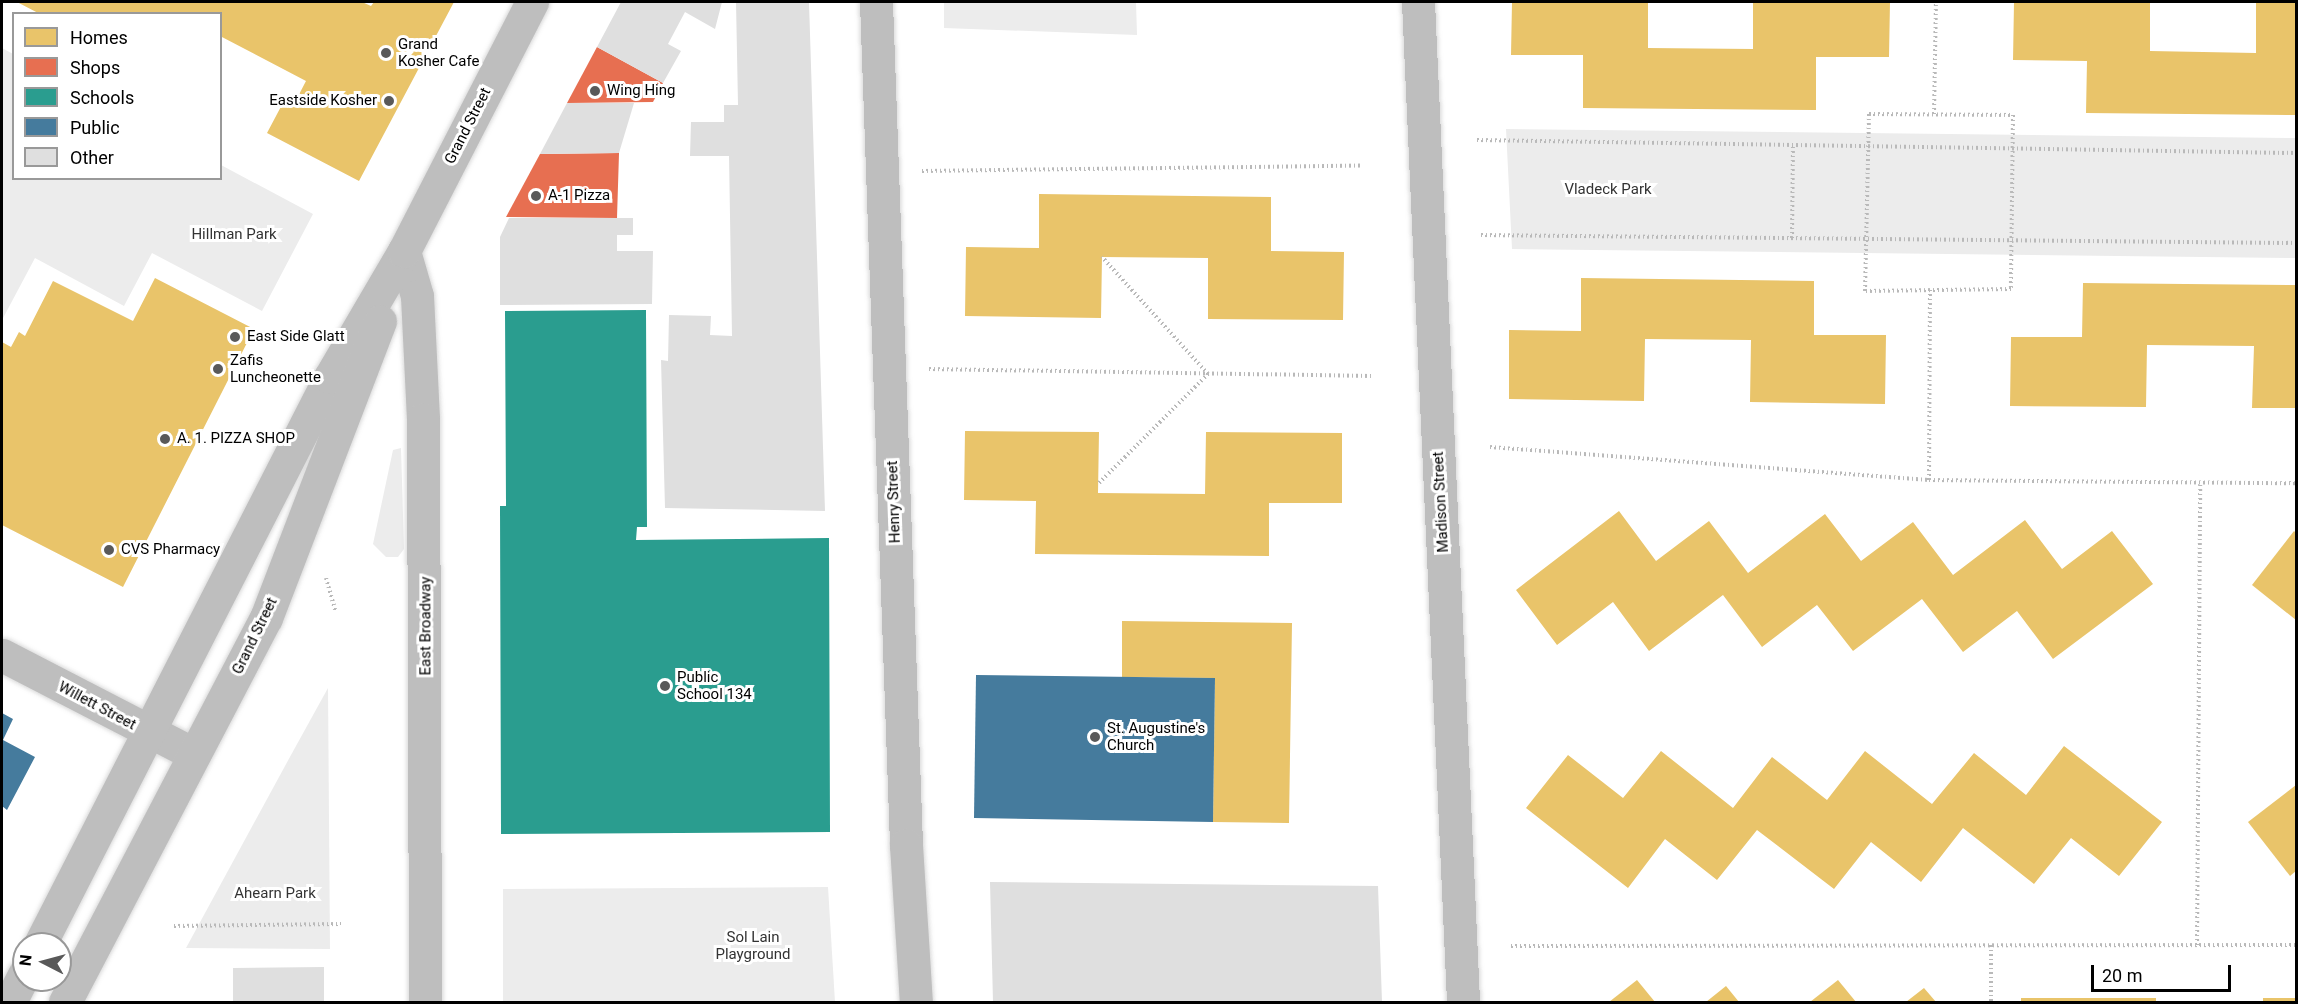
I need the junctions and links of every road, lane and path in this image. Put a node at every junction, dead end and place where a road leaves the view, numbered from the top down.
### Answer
1 (532, 2) edge
2 (876, 2) edge
3 (1418, 2) edge
4 (1936, 2) edge
5 (1934, 114) junction
6 (1477, 140) dead end
7 (1793, 147) junction
8 (1868, 148) junction
9 (2013, 152) junction
10 (2296, 153) edge
11 (1362, 166) dead end
12 (882, 171) junction
13 (1481, 235) dead end
14 (1792, 238) junction
15 (1866, 239) junction
16 (2011, 240) junction
17 (2296, 243) edge
18 (404, 251) junction
19 (1102, 257) dead end
20 (1930, 290) junction
21 (889, 368) junction
22 (1208, 374) junction
23 (1371, 376) dead end
24 (1490, 447) dead end
25 (1929, 480) junction
26 (1099, 483) dead end
27 (2200, 483) junction
28 (2296, 483) edge
29 (2, 655) edge
30 (149, 732) junction
31 (194, 754) junction
32 (341, 924) dead end
33 (174, 926) dead end
34 (46, 932) edge
35 (1990, 945) junction
36 (2197, 945) junction
37 (2296, 945) edge
38 (1511, 946) dead end
39 (65, 1002) edge
40 (425, 1002) edge
41 (916, 1002) edge
42 (1463, 1002) edge
43 (1991, 1002) edge

1 - 18 main road, Grand Street
2 - 12 main road, Henry Street
3 - 42 main road, Madison Street
4 - 5 path
5 - 8 path
5 - 9 path
6 - 7 path
7 - 8 path
7 - 14 path
8 - 9 path
8 - 15 path
9 - 10 path
9 - 16 path
11 - 12 path
12 - 21 main road, Henry Street
13 - 14 path
14 - 15 path
15 - 16 path
15 - 20 path
16 - 17 path
16 - 20 path
18 - 30 main road, Grand Street
18 - 31 main road, Grand Street
18 - 40 main road, East Broadway
19 - 22 path
20 - 25 path
21 - 22 path
21 - 41 main road, Henry Street
22 - 23 path
22 - 26 path
24 - 25 path
25 - 27 path
27 - 28 path
27 - 36 path
29 - 30 main road, Willett Street
30 - 31 main road, Willett Street
30 - 34 main road, Grand Street
31 - 39 main road, Grand Street
32 - 33 path
35 - 36 path
35 - 38 path
35 - 43 path
36 - 37 path

